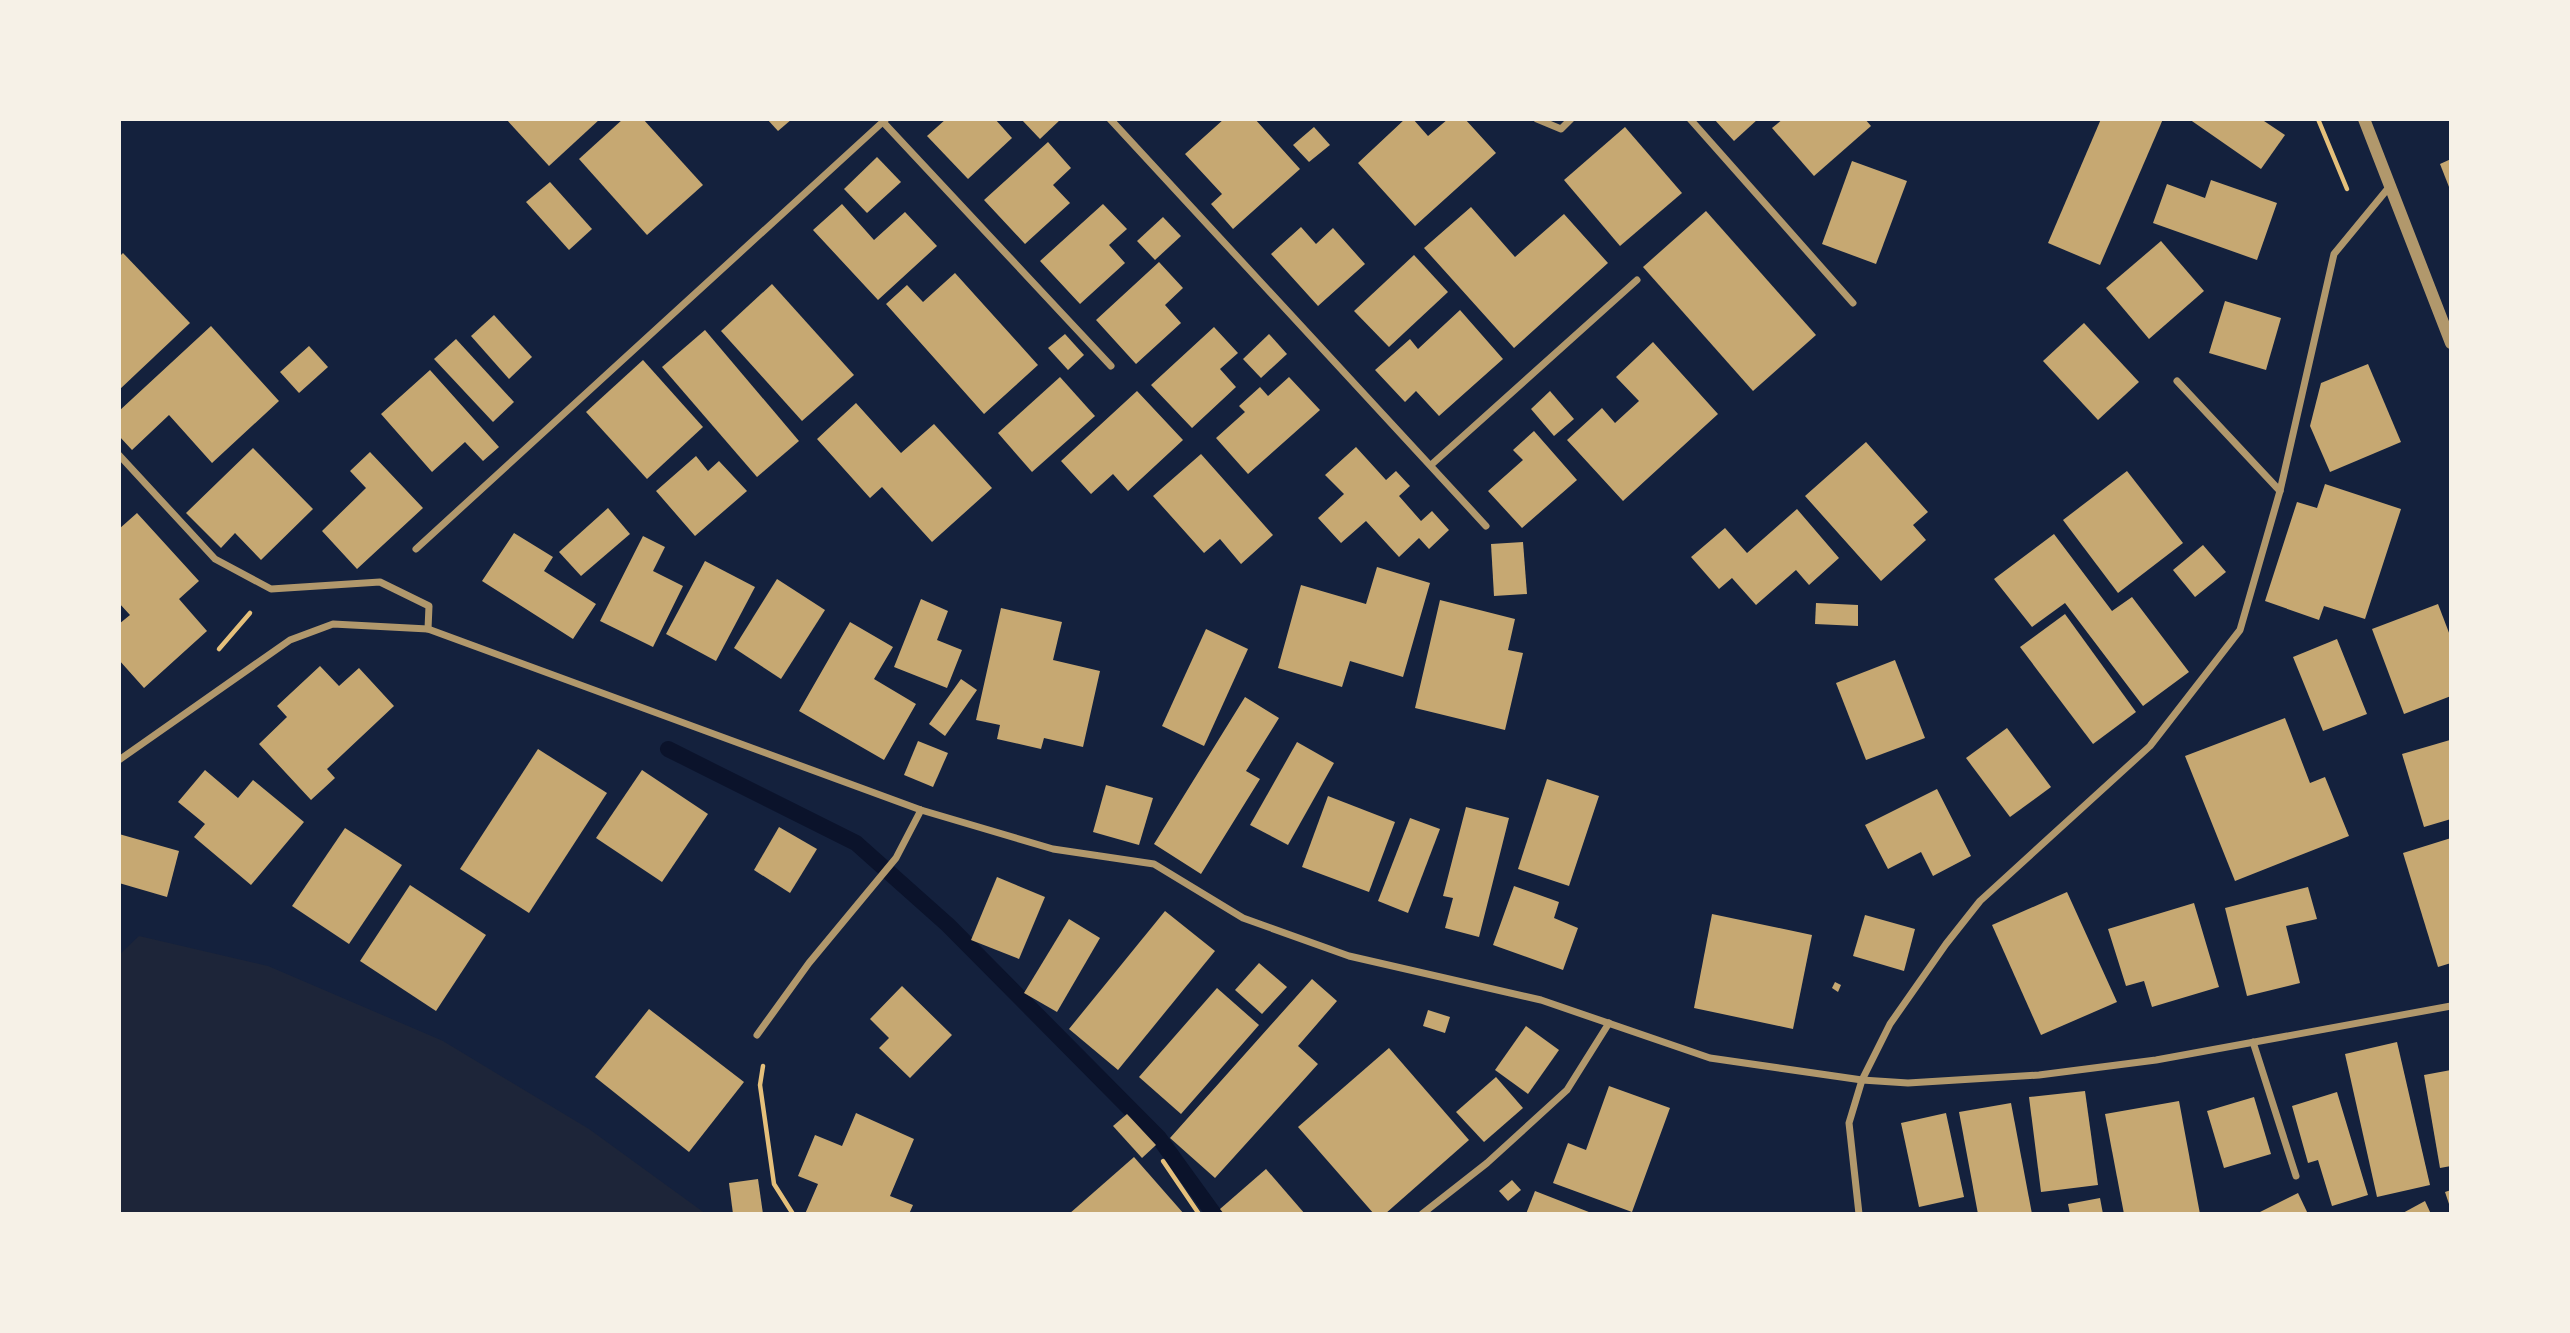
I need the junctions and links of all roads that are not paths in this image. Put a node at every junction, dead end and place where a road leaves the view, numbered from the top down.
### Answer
1 (1110, 119) edge
2 (1537, 119) edge
3 (1571, 119) edge
4 (1690, 119) edge
5 (2364, 119) edge
6 (885, 120) edge
7 (2390, 186) junction
8 (1637, 280) dead end
9 (1853, 303) dead end
10 (2451, 343) edge
11 (1111, 366) dead end
12 (2177, 381) dead end
13 (119, 456) edge
14 (1431, 465) junction
15 (2280, 491) junction
16 (1486, 526) dead end
17 (416, 549) dead end
18 (428, 629) junction
19 (119, 760) edge
20 (920, 810) junction
21 (2451, 1006) edge
22 (1609, 1023) junction
23 (757, 1035) dead end
24 (2253, 1042) junction
25 (1862, 1080) junction
26 (2296, 1176) dead end
27 (1422, 1214) edge
28 (1859, 1214) edge

1 - 14 street
2 - 3 street
4 - 9 street
5 - 7 street
6 - 11 street
6 - 17 street
7 - 10 street
7 - 15 street
8 - 14 street
12 - 15 street
13 - 18 street
14 - 16 street
15 - 25 street
18 - 19 street
18 - 20 street
20 - 22 street
20 - 23 street
21 - 24 street
22 - 25 street
22 - 27 street
24 - 25 street
24 - 26 street
25 - 28 street

